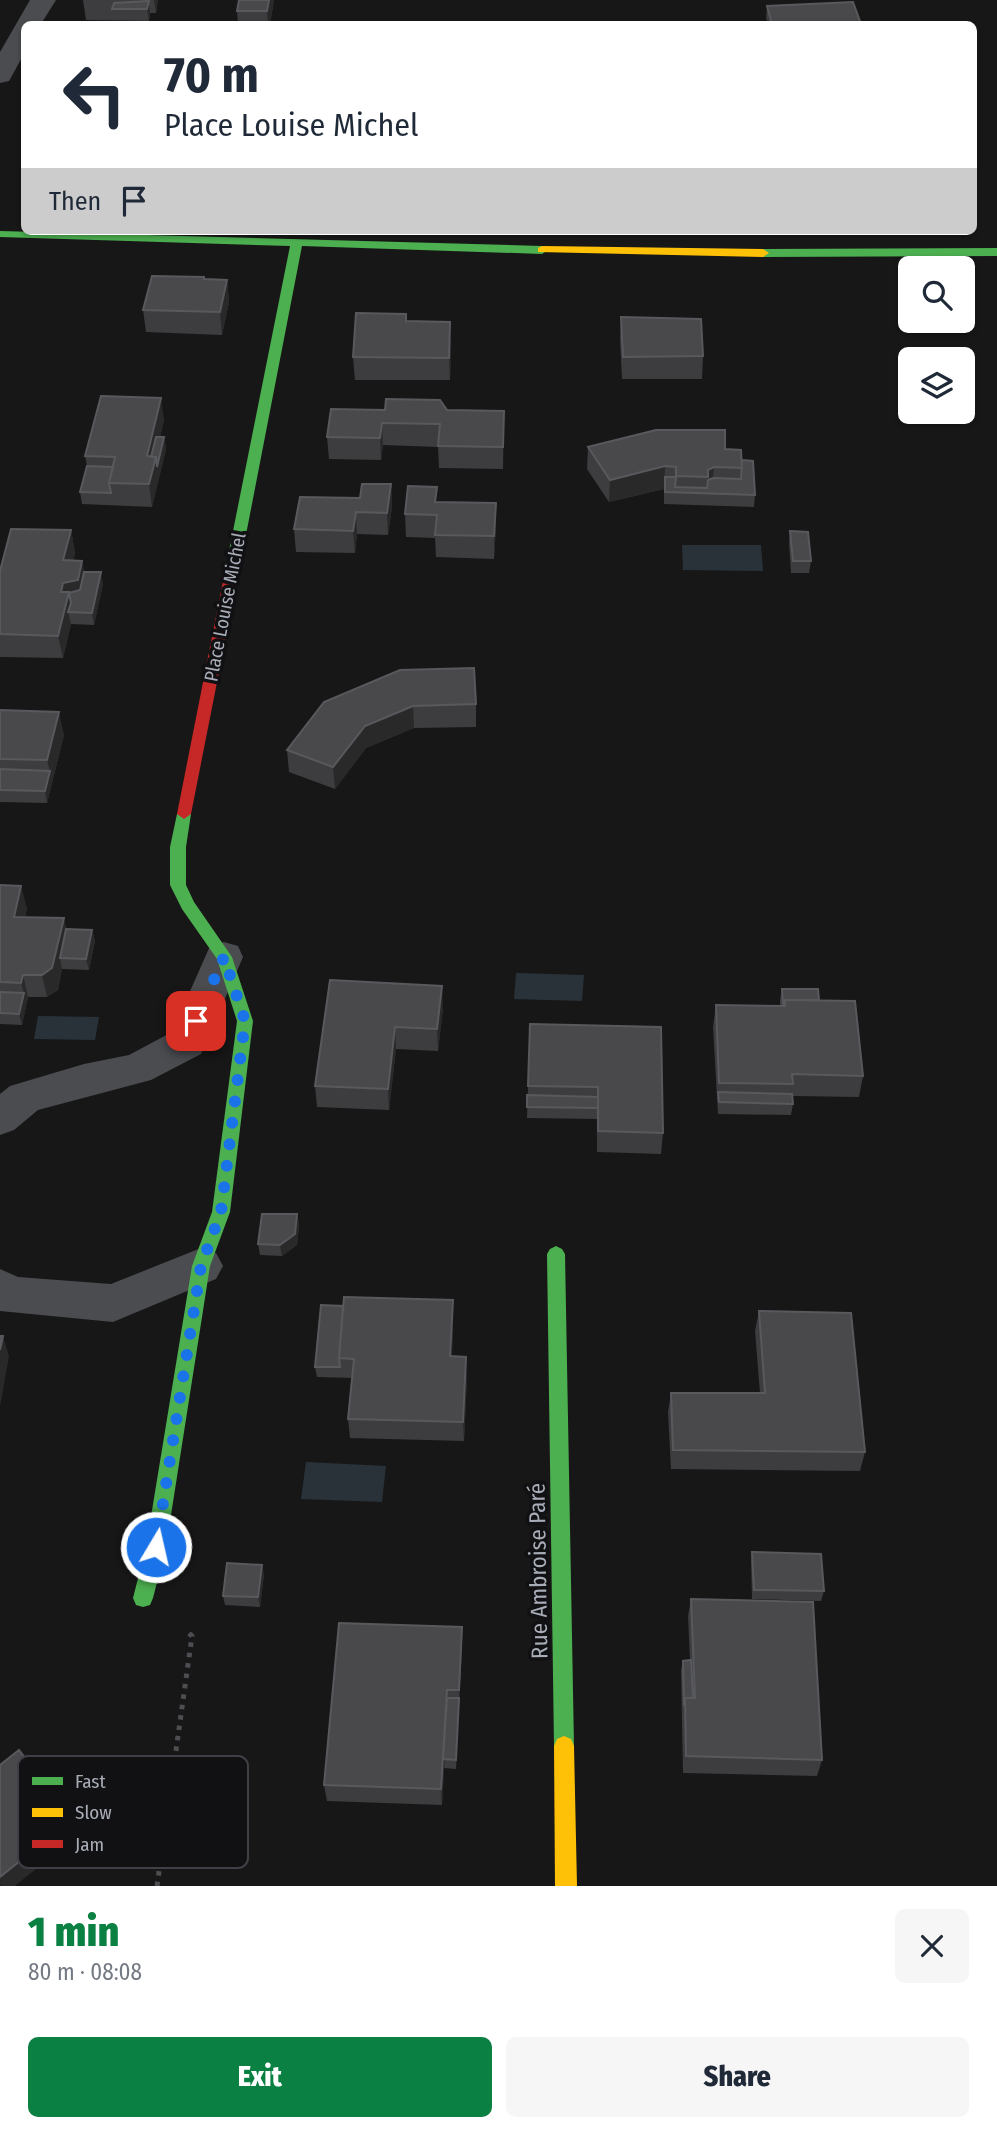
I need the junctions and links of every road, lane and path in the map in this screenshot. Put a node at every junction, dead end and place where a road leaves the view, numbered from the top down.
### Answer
1 (43, 0) edge
2 (31, 21) edge
3 (21, 37) edge
4 (0, 75) edge
5 (0, 233) edge
6 (21, 234) edge
7 (54, 235) edge
8 (296, 244) junction
9 (997, 251) edge
10 (224, 957) junction
11 (0, 1118) edge
12 (556, 1254) dead end
13 (201, 1266) junction
14 (0, 1288) edge
15 (143, 1598) joint
16 (175, 1756) edge
17 (160, 1868) edge
18 (157, 1886) edge
19 (566, 1886) edge

1 - 2 street
3 - 4 street
5 - 6 street
7 - 8 street
8 - 9 street
8 - 10 street, Place Louise Michel
10 - 11 street
10 - 13 street, Place Louise Michel
12 - 19 street, Rue Ambroise Paré
13 - 14 street
13 - 15 street, Place Louise Michel
15 - 16 path
17 - 18 path

